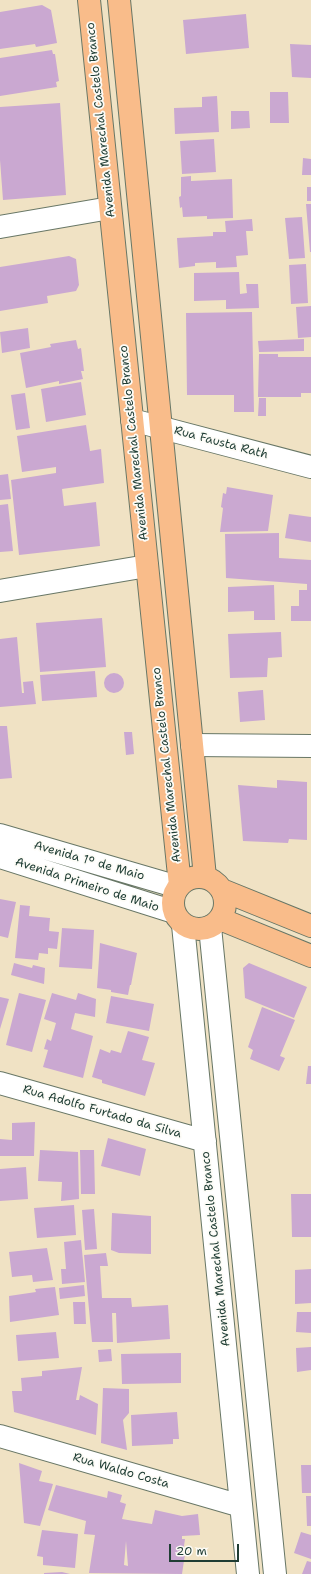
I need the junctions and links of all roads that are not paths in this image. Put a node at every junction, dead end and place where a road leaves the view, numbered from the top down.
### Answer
1 (89, 0) edge
2 (119, 0) edge
3 (110, 208) junction
4 (0, 227) edge
5 (132, 420) junction
6 (160, 427) junction
7 (311, 467) edge
8 (147, 566) junction
9 (0, 590) edge
10 (192, 745) junction
11 (311, 746) edge
12 (0, 835) edge
13 (0, 857) edge
14 (213, 884) junction
15 (179, 886) junction
16 (179, 919) junction
17 (215, 923) junction
18 (311, 926) edge
19 (311, 956) edge
20 (0, 1084) edge
21 (205, 1141) junction
22 (0, 1436) edge
23 (241, 1506) junction
24 (248, 1574) edge
25 (275, 1574) edge

1 - 3 main road, Avenida Marechal Castelo Branco
2 - 6 main road
3 - 4 street
3 - 5 main road, Avenida Marechal Castelo Branco
5 - 6 street, Rua Fausta Rath
5 - 8 main road, Avenida Marechal Castelo Branco
6 - 7 street, Rua Fausta Rath
6 - 10 main road
8 - 9 street
8 - 15 main road, Avenida Marechal Castelo Branco
10 - 11 street
10 - 14 main road
12 - 15 street, Avenida 1º de Maio
13 - 16 street, Avenida Primeiro de Maio
14 - 15 main road
14 - 17 main road
14 - 18 main road
15 - 16 main road
16 - 17 main road
16 - 21 street, Avenida Marechal Castelo Branco
17 - 19 main road
17 - 25 street
20 - 21 street, Rua Adolfo Furtado da Silva
21 - 23 street, Avenida Marechal Castelo Branco
22 - 23 street, Rua Waldo Costa
23 - 24 street, Avenida Marechal Castelo Branco

